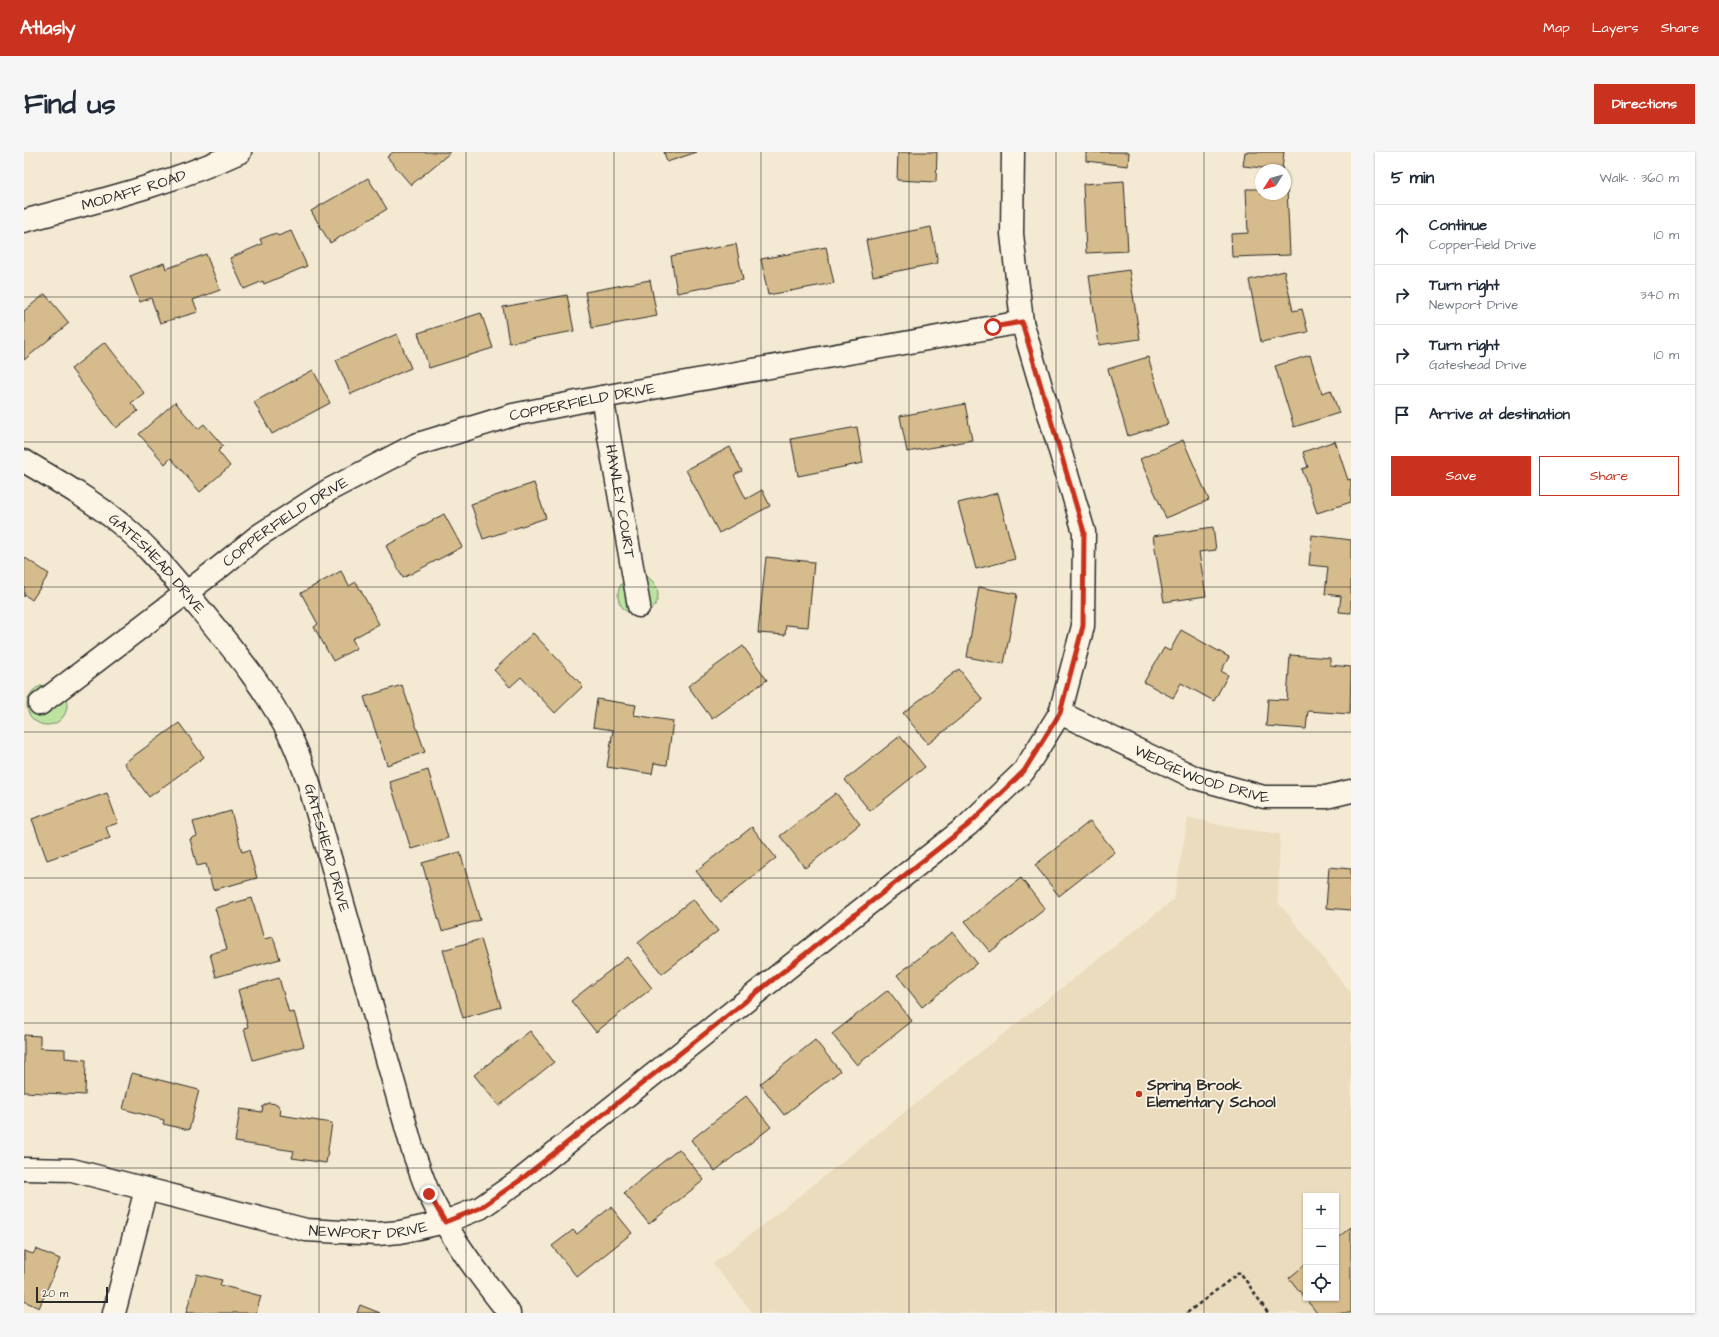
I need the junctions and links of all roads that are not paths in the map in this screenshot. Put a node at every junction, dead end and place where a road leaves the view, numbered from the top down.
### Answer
1 (240, 152) edge
2 (1012, 152) edge
3 (24, 221) edge
4 (1022, 322) junction
5 (602, 397) junction
6 (24, 462) edge
7 (186, 593) junction
8 (639, 606) dead end
9 (40, 704) dead end
10 (1060, 713) junction
11 (1351, 791) edge
12 (24, 1169) edge
13 (146, 1189) junction
14 (445, 1222) junction
15 (114, 1313) edge
16 (509, 1313) edge

1 - 3 street, MODAFF ROAD
2 - 4 street, NEWPORT DRIVE
4 - 5 street, COPPERFIELD DRIVE
4 - 10 street, NEWPORT DRIVE
5 - 7 street, COPPERFIELD DRIVE
5 - 8 street, HAWLEY COURT
6 - 7 street, GATESHEAD DRIVE
7 - 9 street, COPPERFIELD DRIVE
7 - 14 street, GATESHEAD DRIVE
10 - 11 street, WEDGEWOOD DRIVE
10 - 14 street, NEWPORT DRIVE
12 - 13 street, NEWPORT DRIVE
13 - 14 street, NEWPORT DRIVE
13 - 15 street
14 - 16 street, GATESHEAD DRIVE

